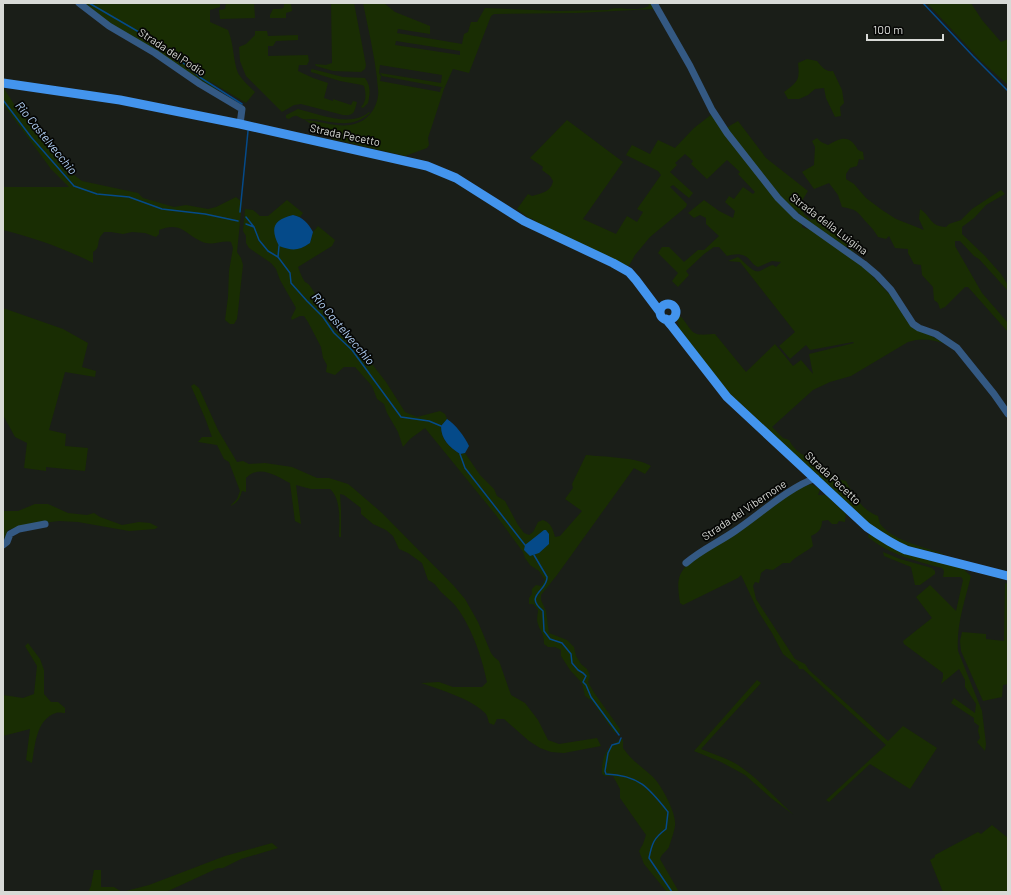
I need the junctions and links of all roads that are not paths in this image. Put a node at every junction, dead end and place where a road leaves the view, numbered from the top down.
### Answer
1 (80, 3) edge
2 (654, 3) edge
3 (3, 83) edge
4 (240, 124) junction
5 (1008, 414) edge
6 (816, 478) junction
7 (45, 524) dead end
8 (3, 546) edge
9 (686, 563) dead end
10 (1008, 576) edge

1 - 4 street, Strada del Podio
2 - 5 street, Strada della Luigina
3 - 4 main road, Strada Pecetto
4 - 6 main road, Strada Pecetto
6 - 9 street, Strada del Vibernone
6 - 10 main road, Strada Pecetto
7 - 8 street

